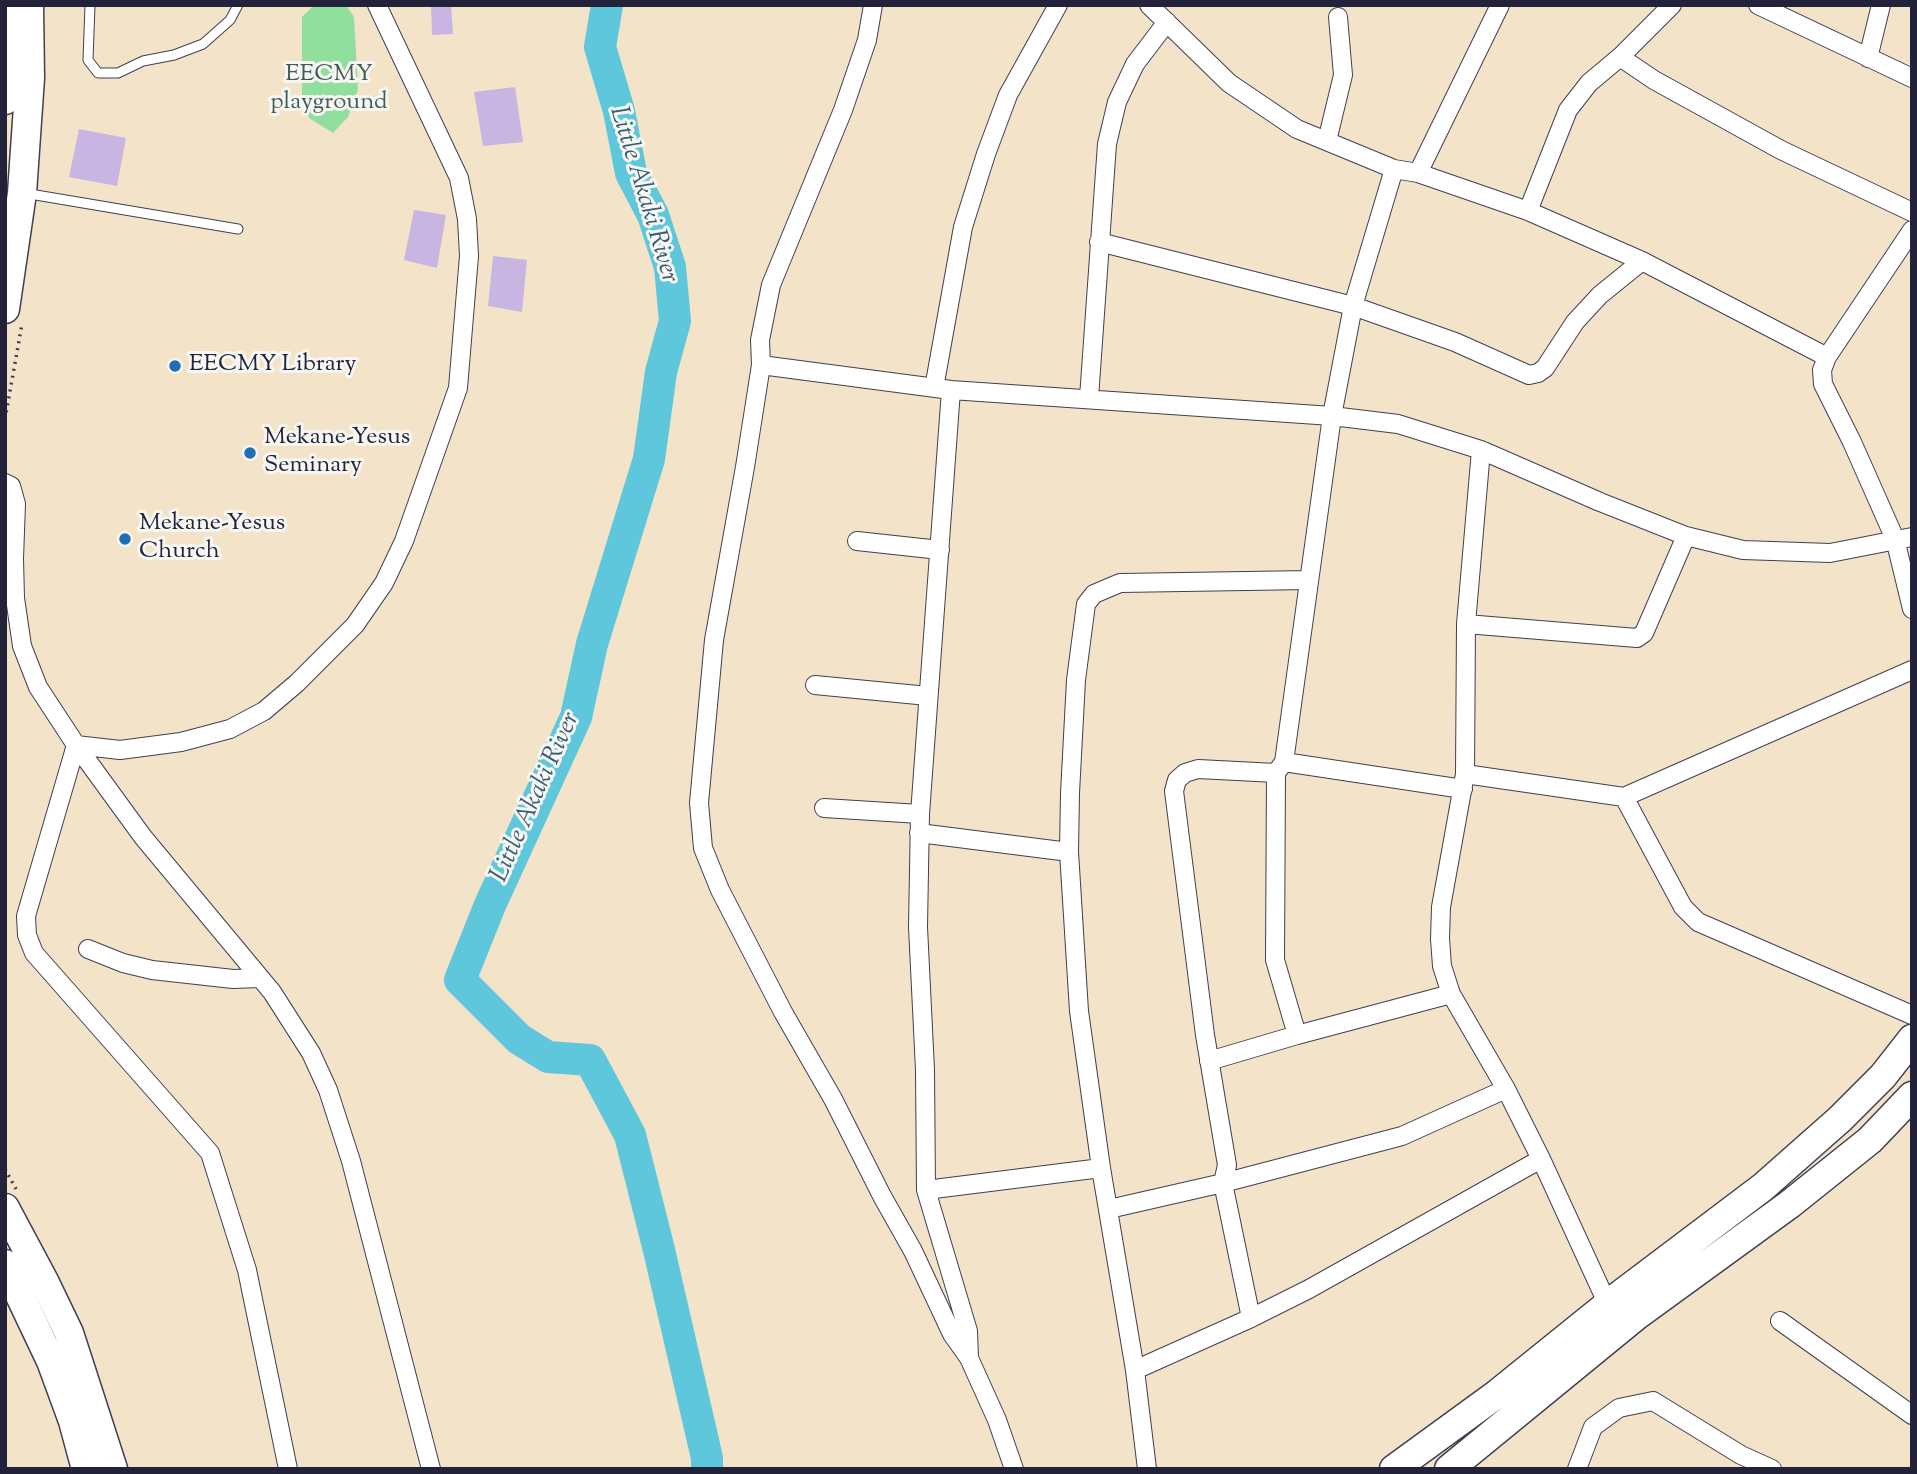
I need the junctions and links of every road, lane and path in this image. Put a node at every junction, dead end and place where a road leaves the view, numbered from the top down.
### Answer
1 (6, 5) edge
2 (29, 5) edge
3 (90, 5) edge
4 (239, 5) edge
5 (377, 5) edge
6 (873, 5) edge
7 (1058, 5) edge
8 (1149, 5) edge
9 (1500, 5) edge
10 (1672, 5) edge
11 (1758, 5) edge
12 (1881, 5) edge
13 (1338, 17) dead end
14 (1167, 22) junction
15 (1620, 57) junction
16 (1868, 58) junction
17 (1912, 79) edge
18 (5, 100) edge
19 (1327, 141) junction
20 (1394, 169) junction
21 (1418, 173) junction
22 (22, 192) junction
23 (1528, 211) junction
24 (1912, 212) edge
25 (238, 229) dead end
26 (1912, 230) edge
27 (1099, 242) junction
28 (1642, 261) junction
29 (1353, 306) junction
30 (5, 309) edge
31 (1827, 357) junction
32 (761, 365) junction
33 (942, 389) junction
34 (1089, 398) junction
35 (1332, 416) junction
36 (1481, 450) junction
37 (5, 483) edge
38 (1686, 536) junction
39 (1903, 538) edge
40 (857, 541) dead end
41 (940, 550) junction
42 (1309, 580) junction
43 (1912, 609) edge
44 (1466, 624) junction
45 (1912, 670) edge
46 (815, 685) dead end
47 (928, 696) junction
48 (76, 745) junction
49 (1280, 768) junction
50 (1464, 782) junction
51 (1624, 797) junction
52 (824, 808) dead end
53 (920, 814) junction
54 (919, 834) junction
55 (1069, 852) junction
56 (88, 949) dead end
57 (260, 978) junction
58 (1451, 994) junction
59 (1912, 1015) edge
60 (1297, 1035) junction
61 (1912, 1039) edge
62 (1209, 1061) junction
63 (1506, 1089) junction
64 (1912, 1096) edge
65 (1541, 1158) junction
66 (1101, 1168) junction
67 (1223, 1183) junction
68 (926, 1190) junction
69 (5, 1208) edge
70 (1109, 1209) junction
71 (5, 1264) edge
72 (1608, 1305) junction
73 (1251, 1318) junction
74 (1780, 1321) dead end
75 (969, 1358) junction
76 (1135, 1370) junction
77 (1912, 1415) edge
78 (86, 1469) edge
79 (113, 1469) edge
80 (288, 1469) edge
81 (431, 1469) edge
82 (1014, 1469) edge
83 (1147, 1469) edge
84 (1394, 1469) edge
85 (1449, 1469) edge
86 (1577, 1469) edge
87 (1772, 1469) edge

1 - 18 main road
2 - 22 main road
3 - 4 lane
5 - 48 street
6 - 32 street
7 - 33 street
8 - 14 street
9 - 21 street
10 - 15 street
11 - 16 street
12 - 16 street
13 - 19 street
14 - 19 street
14 - 27 street
15 - 23 street
15 - 24 street
16 - 17 street
19 - 20 street
20 - 21 street
20 - 29 street
21 - 23 street
22 - 25 lane
22 - 30 main road
23 - 28 street
26 - 31 street
27 - 29 street
27 - 34 street
28 - 29 street
28 - 31 street
29 - 35 street
31 - 39 street
32 - 33 street
32 - 75 street
33 - 34 street
33 - 41 street
34 - 35 street
35 - 36 street
35 - 42 street
36 - 38 street
36 - 44 street
37 - 48 street
38 - 39 street
38 - 44 street
39 - 43 street
40 - 41 street
41 - 47 street
42 - 49 street
42 - 55 street
44 - 50 street
45 - 51 street
46 - 47 street
47 - 53 street
48 - 57 street
48 - 80 street
49 - 50 street
49 - 60 street
49 - 62 street
50 - 51 street
50 - 58 street
51 - 59 street
52 - 53 street
53 - 54 street
54 - 55 street
54 - 68 street
55 - 66 street
56 - 57 street
57 - 81 street
58 - 60 street
58 - 63 street
60 - 62 street
61 - 72 main road
62 - 67 street
63 - 65 street
63 - 67 street
64 - 85 main road
65 - 72 street
65 - 73 street
66 - 68 street
66 - 70 street
67 - 70 street
67 - 73 street
68 - 75 street
69 - 79 main road
70 - 76 street
71 - 78 main road
72 - 84 main road
73 - 76 street
74 - 77 street
75 - 82 street
76 - 83 street
86 - 87 street

